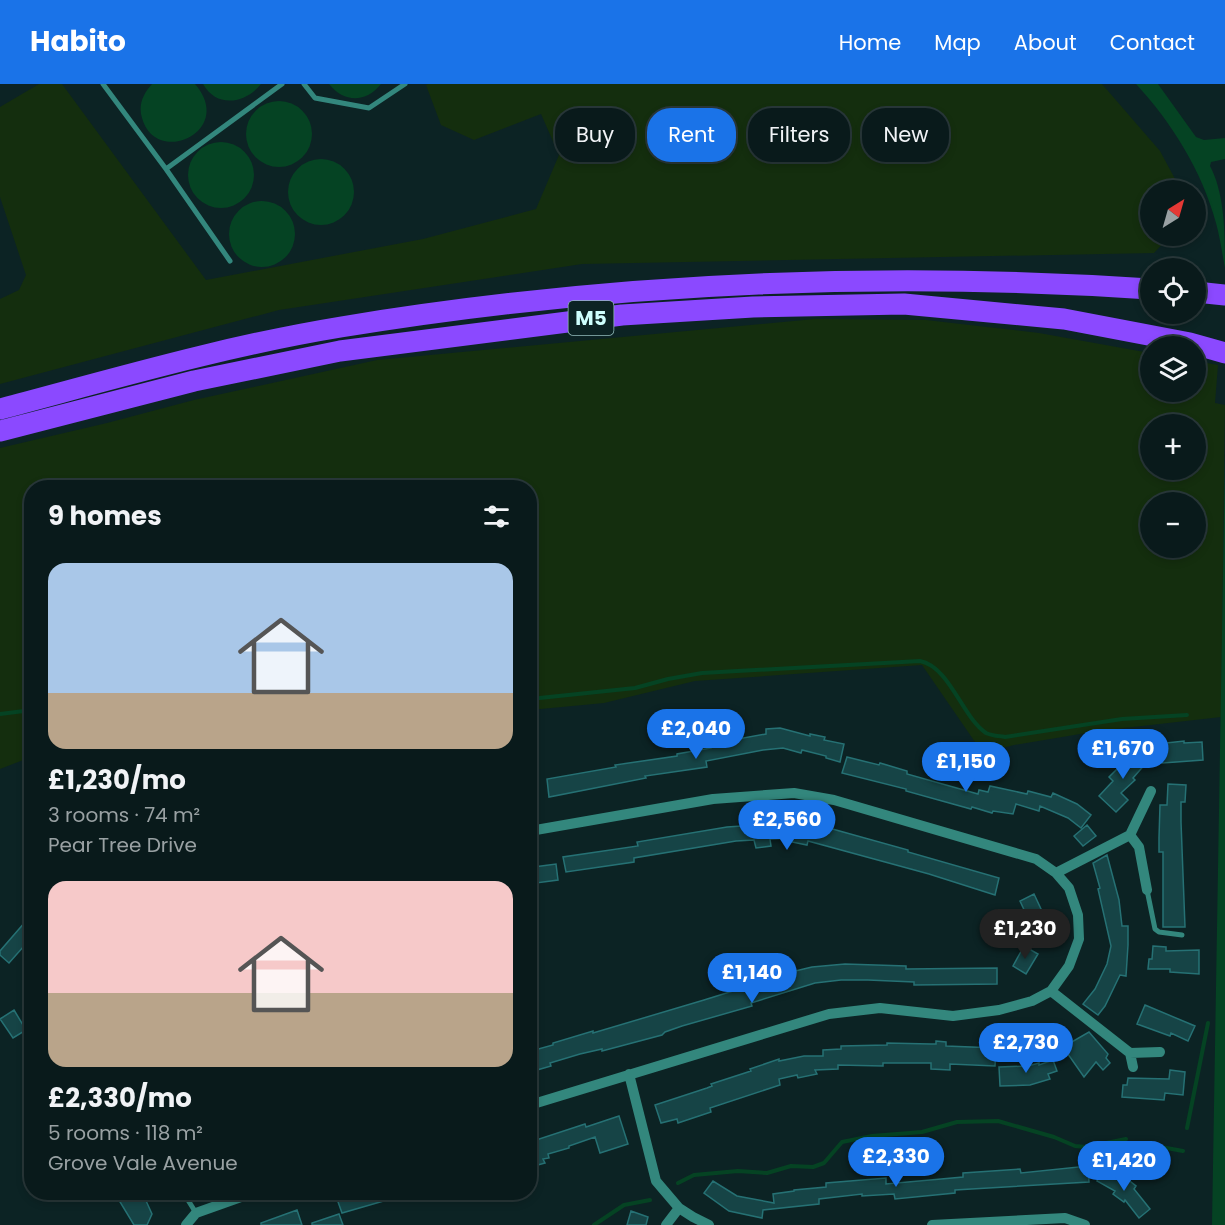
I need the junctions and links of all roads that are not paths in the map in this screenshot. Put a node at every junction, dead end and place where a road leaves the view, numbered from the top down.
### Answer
1 (103, 84) edge
2 (282, 84) edge
3 (304, 84) edge
4 (405, 84) edge
5 (166, 169) junction
6 (230, 261) dead end
7 (1140, 288) edge
8 (1206, 293) edge
9 (1225, 295) edge
10 (1225, 353) edge
11 (0, 409) edge
12 (0, 431) edge
13 (1151, 790) dead end
14 (537, 830) edge
15 (1130, 835) junction
16 (1056, 873) junction
17 (1148, 890) joint
18 (1182, 935) dead end
19 (1051, 991) junction
20 (1160, 1052) dead end
21 (1130, 1053) junction
22 (1133, 1067) dead end
23 (629, 1074) junction
24 (537, 1103) edge
25 (188, 1200) edge
26 (233, 1200) edge
27 (680, 1208) junction
28 (196, 1213) junction
29 (186, 1225) edge
30 (666, 1225) edge
31 (709, 1225) edge
32 (932, 1225) edge
33 (1085, 1225) edge

1 - 5 lane
2 - 5 lane
3 - 4 lane
5 - 6 lane
7 - 11 highway, M5
8 - 9 highway
10 - 12 highway, M5
13 - 15 street
14 - 16 street
15 - 16 street
15 - 17 street
16 - 19 street
17 - 18 lane
19 - 21 street
19 - 23 street
20 - 21 street
21 - 22 street
23 - 24 street
23 - 27 street
25 - 28 lane
26 - 28 street
27 - 30 street
27 - 31 street
28 - 29 street
32 - 33 street

